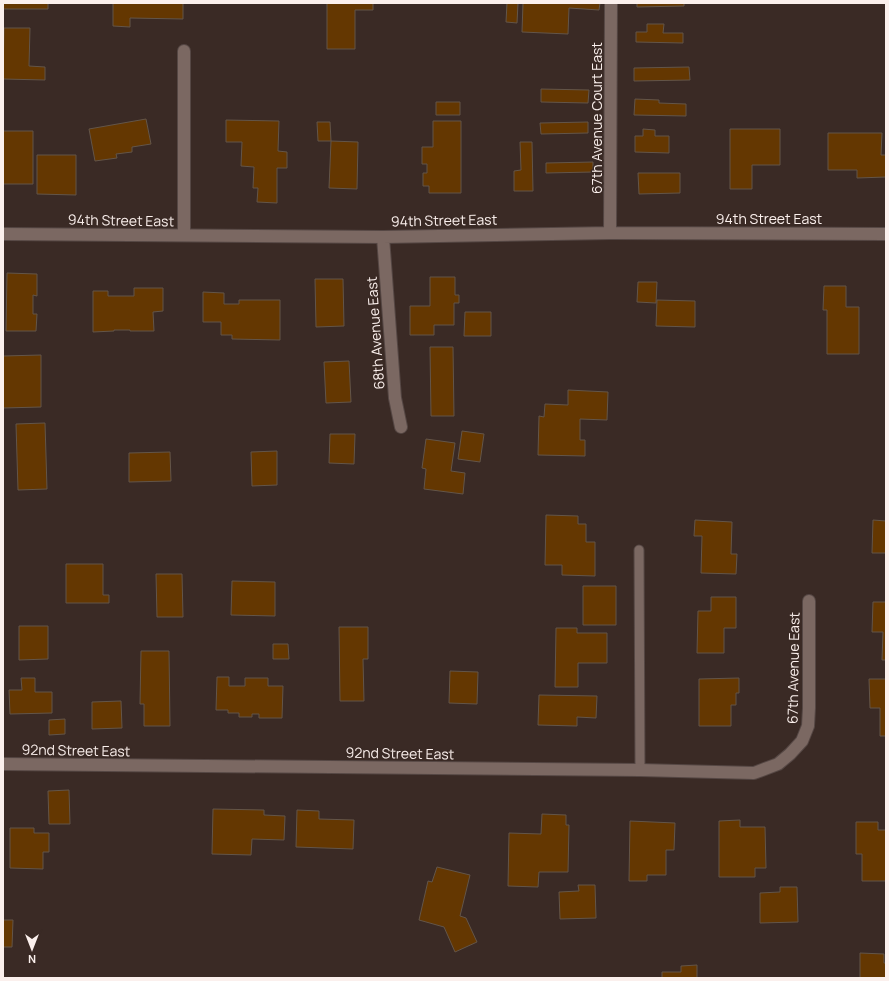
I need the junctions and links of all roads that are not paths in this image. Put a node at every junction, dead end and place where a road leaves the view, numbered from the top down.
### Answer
1 (611, 3) edge
2 (184, 52) dead end
3 (610, 233) junction
4 (3, 234) edge
5 (886, 234) edge
6 (184, 235) junction
7 (383, 236) junction
8 (401, 427) dead end
9 (639, 550) dead end
10 (809, 602) dead end
11 (790, 754) joint
12 (3, 764) edge
13 (640, 770) junction

1 - 3 street, 67th Avenue Court East
2 - 6 street
3 - 5 street, 94th Street East
3 - 7 street, 94th Street East
4 - 6 street, 94th Street East
6 - 7 street, 94th Street East
7 - 8 street, 68th Avenue East
9 - 13 lane
10 - 11 street, 67th Avenue East
11 - 13 street, 92nd Street East
12 - 13 street, 92nd Street East

